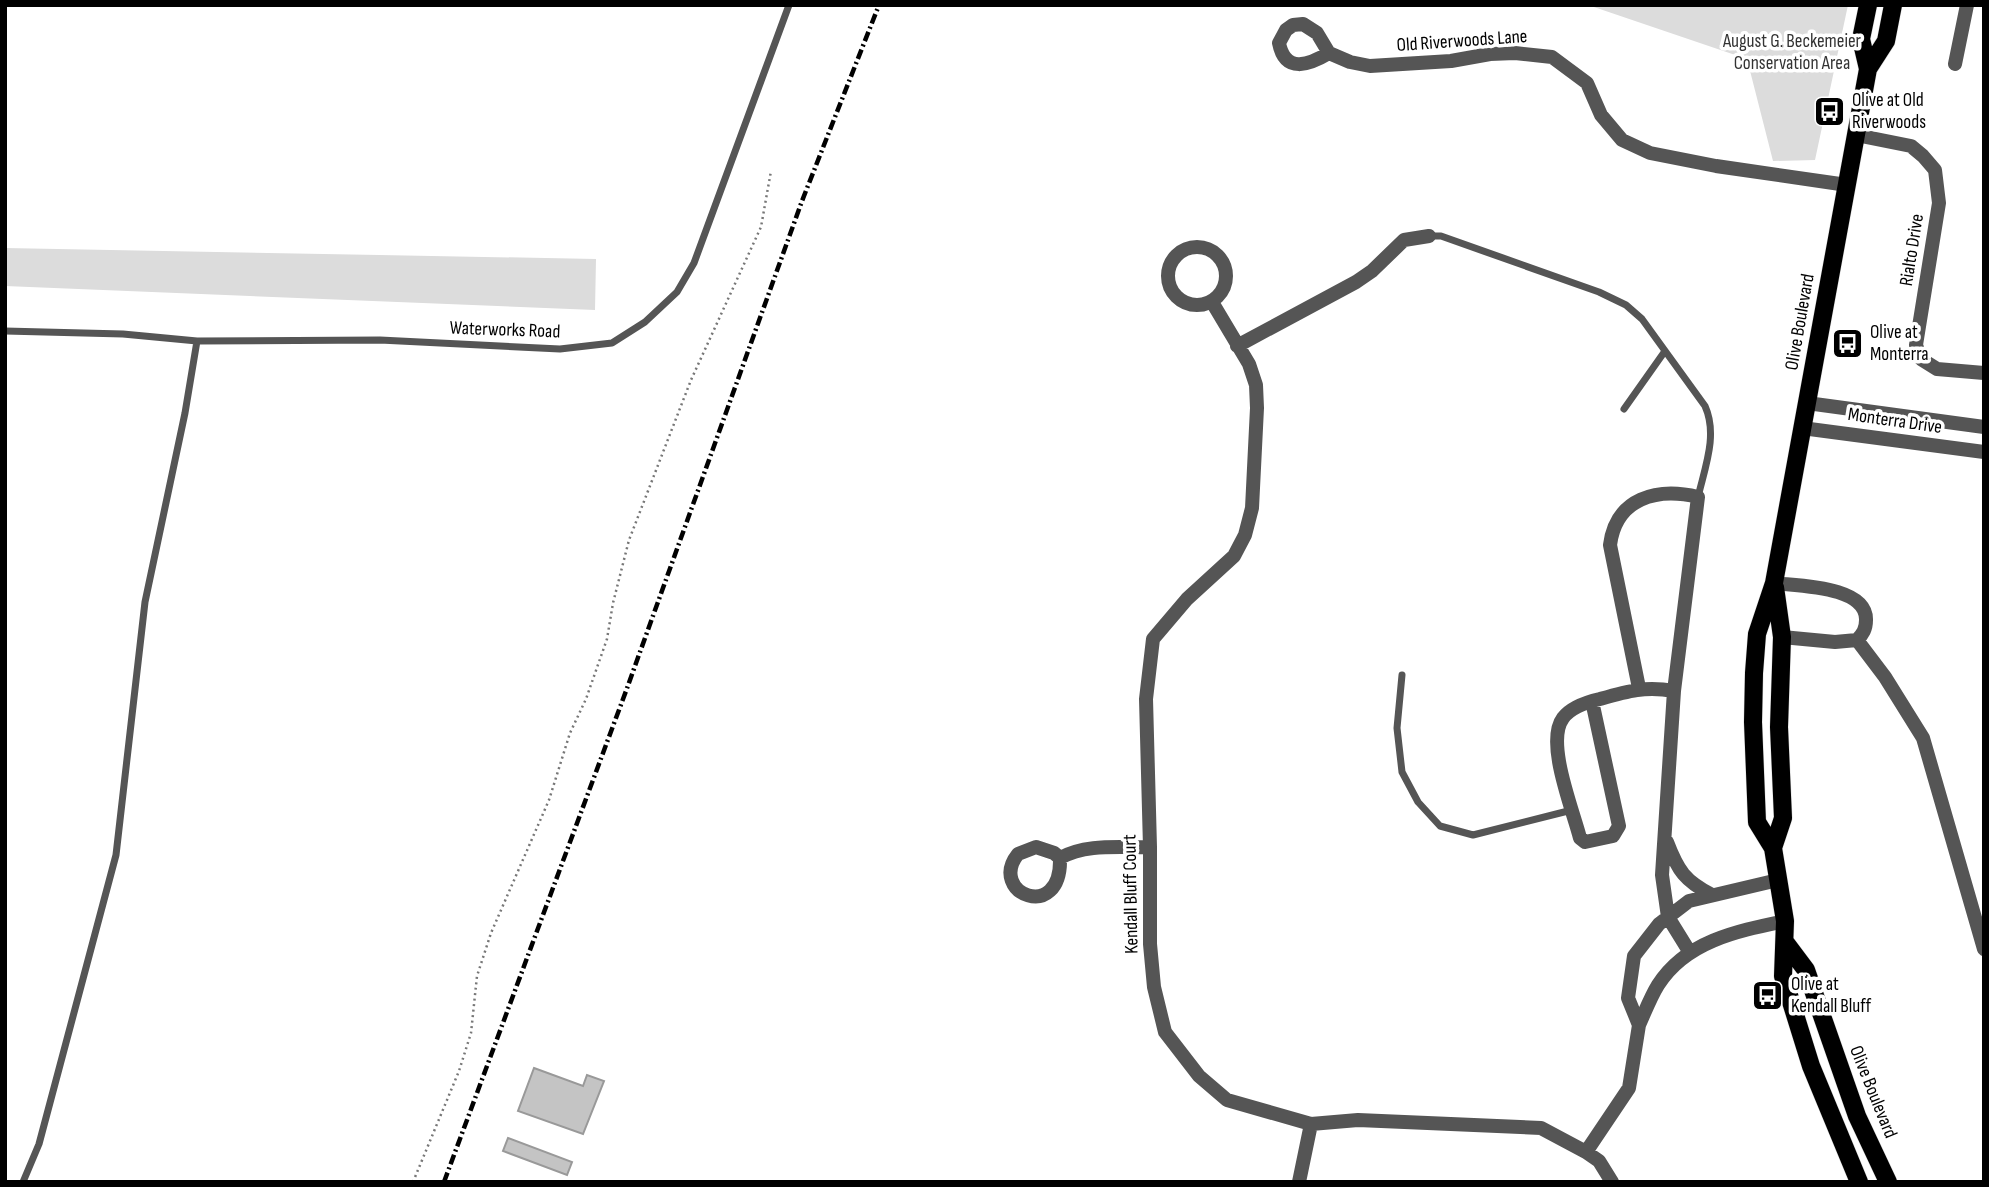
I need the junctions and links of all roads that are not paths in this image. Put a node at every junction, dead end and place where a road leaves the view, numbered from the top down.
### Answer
1 (789, 5) edge
2 (1868, 5) edge
3 (1893, 5) edge
4 (1967, 5) edge
5 (1329, 53) dead end
6 (1955, 64) dead end
7 (1868, 69) junction
8 (1856, 135) junction
9 (1847, 185) junction
10 (1429, 236) joint
11 (1212, 302) junction
12 (5, 331) edge
13 (197, 341) junction
14 (1237, 345) junction
15 (1665, 351) junction
16 (1984, 373) edge
17 (1807, 403) junction
18 (1624, 409) dead end
19 (1984, 427) edge
20 (1802, 428) junction
21 (1984, 452) edge
22 (1698, 497) junction
23 (1774, 583) junction
24 (1782, 637) junction
25 (1857, 640) junction
26 (1402, 676) dead end
27 (1639, 688) junction
28 (1674, 691) junction
29 (1592, 701) junction
30 (1573, 810) junction
31 (1666, 837) junction
32 (1150, 848) junction
33 (1773, 848) junction
34 (1060, 858) dead end
35 (1778, 880) junction
36 (1712, 895) junction
37 (1668, 917) junction
38 (1785, 921) junction
39 (1785, 942) junction
40 (1984, 949) edge
41 (1689, 951) junction
42 (1639, 1025) junction
43 (1311, 1124) junction
44 (1586, 1152) junction
45 (23, 1182) edge
46 (1299, 1182) edge
47 (1612, 1182) edge
48 (1859, 1182) edge
49 (1888, 1182) edge

1 - 13 lane, Waterworks Road
2 - 7 main road, Olive Boulevard
3 - 7 main road, Olive Boulevard
4 - 6 street
5 - 9 street, Old Riverwoods Lane
7 - 8 main road, Olive Boulevard
8 - 9 main road, Olive Boulevard
8 - 16 street, Rialto Drive
9 - 17 main road, Olive Boulevard
10 - 14 street
10 - 15 lane
11 - 11 street
11 - 14 street, Kendall Bluff Court
12 - 13 lane, Waterworks Road
13 - 45 lane
14 - 32 street, Kendall Bluff Court
15 - 18 lane
15 - 22 lane
17 - 19 street, Monterra Drive
17 - 20 main road, Olive Boulevard
20 - 21 street, Monterra Drive
20 - 23 main road, Olive Boulevard
22 - 27 street
22 - 28 street
23 - 24 main road, Olive Boulevard
23 - 25 street
23 - 33 main road, Olive Boulevard
24 - 25 street
24 - 33 main road, Olive Boulevard
25 - 40 street
26 - 30 lane
27 - 28 street
27 - 29 street
28 - 31 street
29 - 30 street
29 - 30 street
31 - 36 street
31 - 37 street
32 - 34 street
32 - 43 street, Kendall Bluff Court
33 - 35 main road, Olive Boulevard
35 - 36 street
35 - 38 main road, Olive Boulevard
36 - 37 street
37 - 41 street
37 - 42 street
38 - 39 main road, Olive Boulevard
38 - 41 street
39 - 48 main road, Olive Boulevard
39 - 49 main road, Olive Boulevard
41 - 42 street
42 - 44 street
43 - 44 street, Kendall Bluff Court
43 - 46 street
44 - 47 street, Kendall Bluff Court

